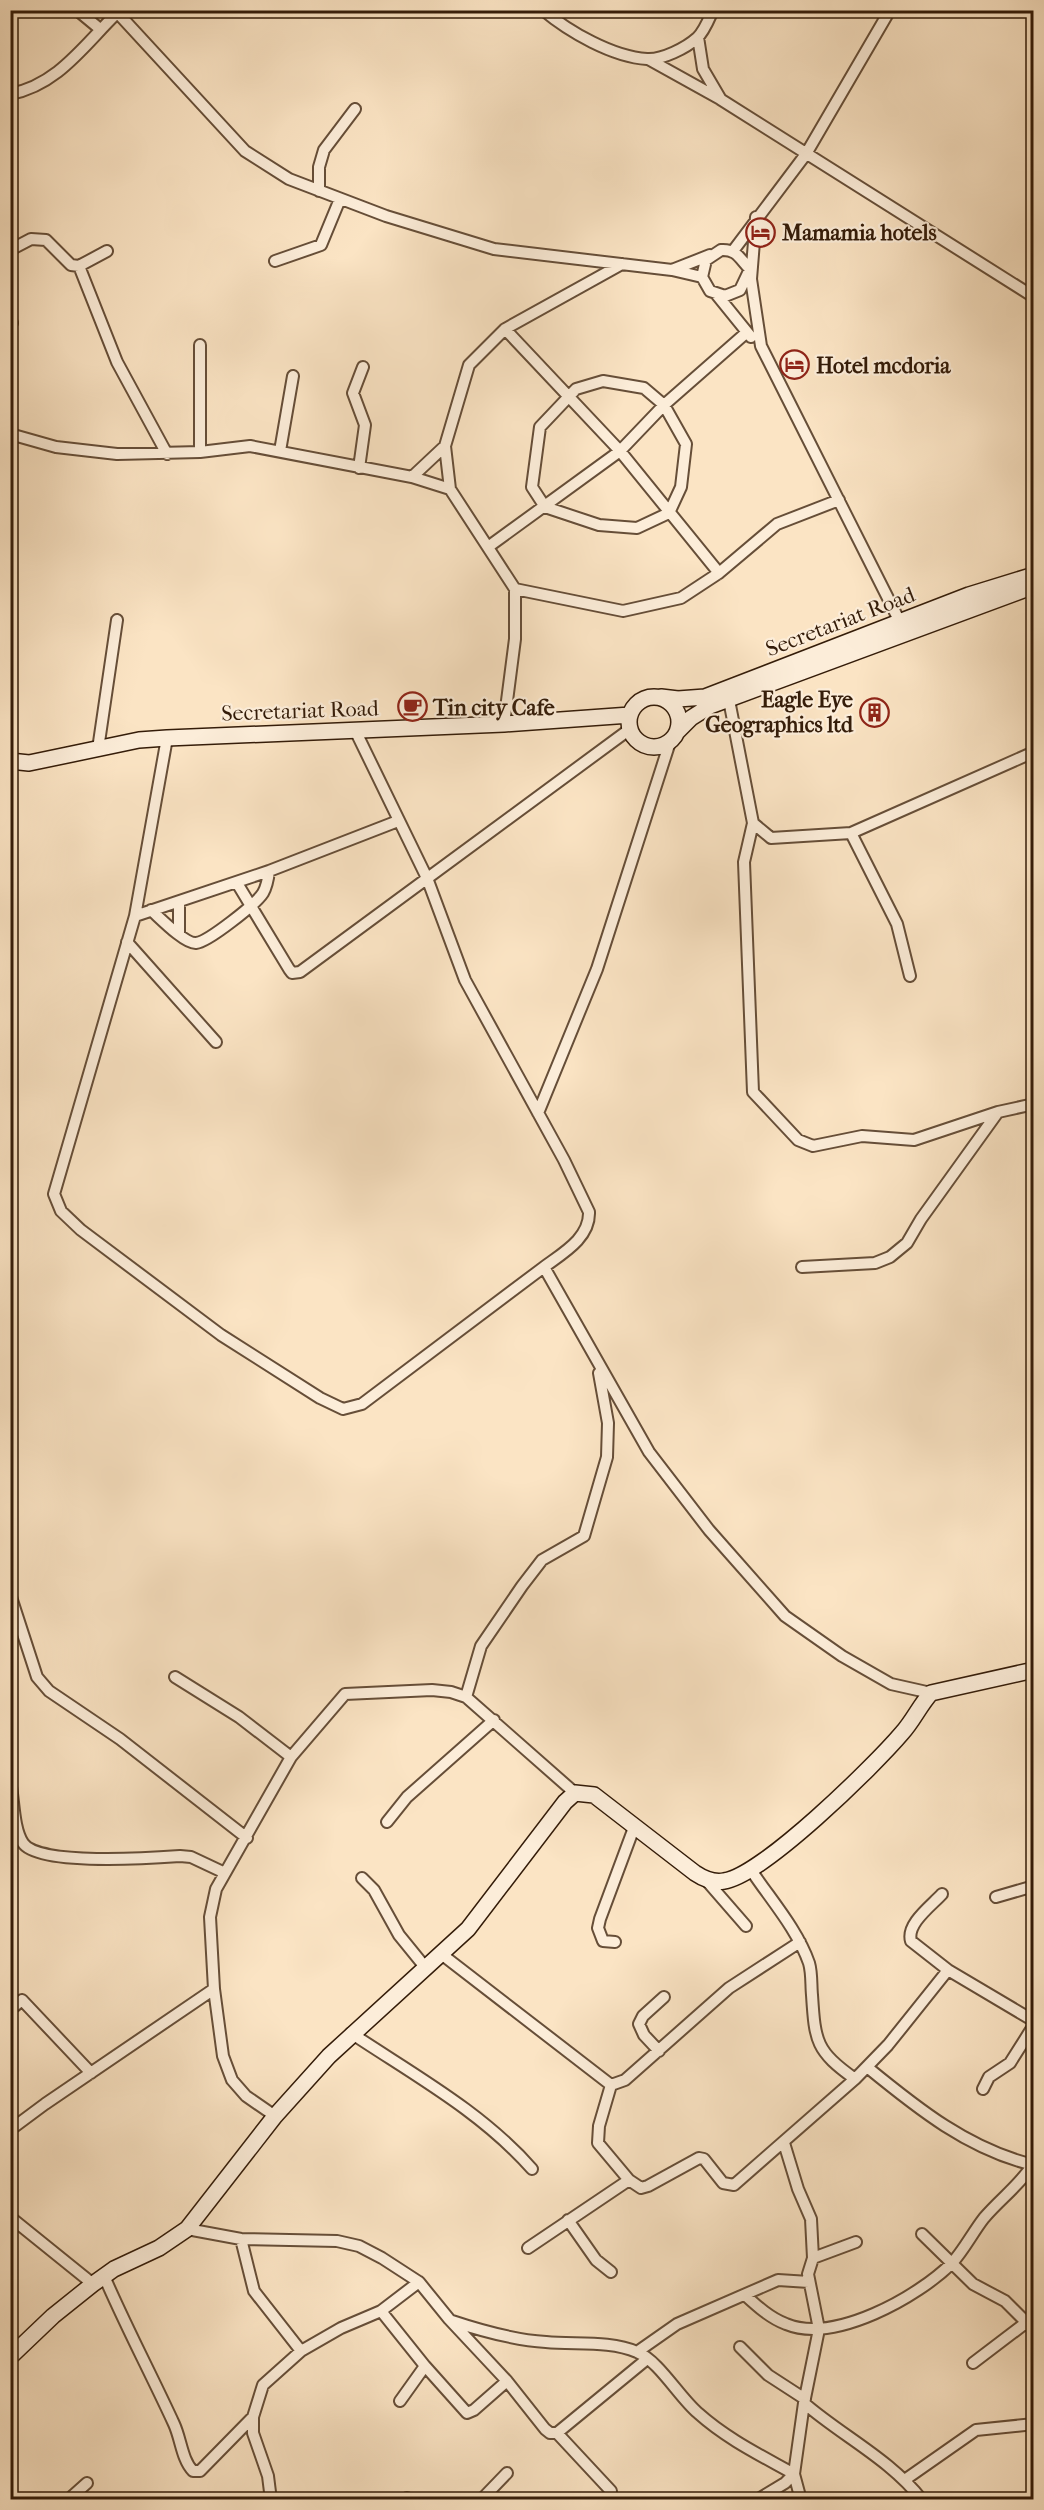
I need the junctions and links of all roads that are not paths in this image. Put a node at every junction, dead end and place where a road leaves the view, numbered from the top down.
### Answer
1 (77, 10) edge
2 (543, 10) edge
3 (714, 10) edge
4 (890, 10) edge
5 (116, 12) edge
6 (100, 29) junction
7 (698, 37) junction
8 (648, 59) junction
9 (10, 94) edge
10 (720, 99) junction
11 (355, 109) dead end
12 (806, 154) junction
13 (318, 191) junction
14 (340, 200) junction
15 (756, 217) junction
16 (10, 250) edge
17 (107, 251) dead end
18 (732, 251) junction
19 (710, 255) junction
20 (275, 261) dead end
21 (622, 264) junction
22 (79, 266) junction
23 (750, 269) junction
24 (672, 270) junction
25 (702, 278) junction
26 (717, 295) junction
27 (1034, 297) edge
28 (505, 329) junction
29 (746, 333) junction
30 (200, 345) dead end
31 (761, 346) junction
32 (363, 367) dead end
33 (293, 376) dead end
34 (568, 399) junction
35 (664, 405) junction
36 (10, 434) edge
37 (445, 446) junction
38 (280, 451) junction
39 (620, 451) junction
40 (201, 452) junction
41 (167, 454) junction
42 (359, 468) junction
43 (412, 477) junction
44 (450, 489) junction
45 (839, 500) junction
46 (545, 507) junction
47 (669, 513) junction
48 (488, 547) junction
49 (719, 573) junction
50 (1034, 574) edge
51 (1034, 586) edge
52 (515, 589) junction
53 (117, 620) dead end
54 (903, 627) junction
55 (661, 697) junction
56 (729, 700) junction
57 (630, 722) junction
58 (504, 724) junction
59 (354, 730) junction
60 (674, 737) junction
61 (167, 738) junction
62 (98, 748) junction
63 (1034, 752) edge
64 (10, 762) edge
65 (398, 821) junction
66 (753, 823) junction
67 (851, 833) junction
68 (269, 871) junction
69 (427, 878) junction
70 (237, 883) junction
71 (179, 902) junction
72 (250, 906) junction
73 (151, 910) junction
74 (135, 916) junction
75 (179, 934) junction
76 (127, 942) junction
77 (910, 976) dead end
78 (216, 1042) dead end
79 (1034, 1104) edge
80 (998, 1112) junction
81 (538, 1113) junction
82 (802, 1267) dead end
83 (544, 1268) junction
84 (597, 1363) junction
85 (10, 1594) edge
86 (1034, 1670) edge
87 (175, 1677) dead end
88 (931, 1693) junction
89 (466, 1697) junction
90 (494, 1720) junction
91 (291, 1756) junction
92 (10, 1781) edge
93 (575, 1793) junction
94 (387, 1822) dead end
95 (635, 1826) junction
96 (14, 1832) edge
97 (247, 1838) junction
98 (751, 1870) junction
99 (225, 1873) junction
100 (362, 1878) dead end
101 (706, 1880) junction
102 (1034, 1886) edge
103 (942, 1894) dead end
104 (996, 1897) dead end
105 (747, 1926) dead end
106 (615, 1942) dead end
107 (800, 1942) junction
108 (440, 1953) junction
109 (425, 1967) junction
110 (948, 1970) junction
111 (214, 1989) junction
112 (664, 1996) dead end
113 (10, 2010) edge
114 (1034, 2023) edge
115 (351, 2033) junction
116 (659, 2051) junction
117 (867, 2067) junction
118 (91, 2073) junction
119 (855, 2079) junction
120 (611, 2085) junction
121 (983, 2089) dead end
122 (275, 2116) junction
123 (10, 2130) edge
124 (784, 2143) junction
125 (1033, 2165) edge
126 (532, 2169) dead end
127 (628, 2180) junction
128 (10, 2217) edge
129 (568, 2220) junction
130 (187, 2229) junction
131 (922, 2234) dead end
132 (242, 2239) junction
133 (856, 2242) dead end
134 (528, 2247) dead end
135 (813, 2258) junction
136 (953, 2262) junction
137 (611, 2271) dead end
138 (98, 2280) junction
139 (418, 2282) junction
140 (809, 2282) junction
141 (745, 2295) junction
142 (381, 2311) junction
143 (449, 2319) junction
144 (1030, 2326) edge
145 (819, 2329) junction
146 (740, 2347) dead end
147 (301, 2351) junction
148 (637, 2352) junction
149 (10, 2357) edge
150 (648, 2359) junction
151 (973, 2363) dead end
152 (425, 2366) junction
153 (507, 2381) junction
154 (400, 2401) dead end
155 (804, 2401) junction
156 (253, 2417) junction
157 (1034, 2424) edge
158 (557, 2433) junction
159 (507, 2473) dead end
160 (794, 2474) junction
161 (906, 2479) junction
162 (87, 2483) dead end
163 (611, 2491) dead end
164 (270, 2492) dead end
165 (68, 2499) edge
166 (481, 2499) edge
167 (757, 2499) edge
168 (801, 2499) edge
169 (922, 2499) edge

1 - 6 street
2 - 8 street
3 - 7 street
4 - 12 street
5 - 6 street
5 - 13 street
6 - 9 street
7 - 8 street
7 - 10 street
8 - 10 street
10 - 12 street
11 - 13 street
12 - 15 street
12 - 27 street
13 - 14 street
14 - 20 street
14 - 21 street
15 - 18 street
15 - 23 street
16 - 22 street
17 - 22 street
18 - 19 street
18 - 23 street
19 - 24 street
19 - 25 street
21 - 24 street
21 - 28 street
22 - 41 street
23 - 26 street
23 - 31 street
24 - 25 street
25 - 26 street
26 - 29 street
28 - 34 street
28 - 37 street
29 - 31 street
29 - 35 street
30 - 40 street
31 - 45 street
32 - 42 street
33 - 38 street
34 - 35 street
34 - 39 street
34 - 46 street
35 - 39 street
35 - 47 street
36 - 41 street
37 - 43 street
37 - 44 street
38 - 40 street
38 - 42 street
39 - 46 street
39 - 47 street
40 - 41 street
42 - 43 street
43 - 44 street
44 - 48 street
45 - 49 street
45 - 54 street
46 - 47 street
46 - 48 street
47 - 49 street
48 - 52 street
49 - 52 street
50 - 54 street, Secretariat Road
51 - 54 street, Secretariat Road
52 - 58 street
53 - 62 street
54 - 55 street, Secretariat Road
54 - 56 street, Secretariat Road
55 - 57 street
55 - 60 street
56 - 60 street, Secretariat Road
56 - 66 street
57 - 58 street, Secretariat Road
57 - 60 street
57 - 69 street
58 - 59 street, Secretariat Road
59 - 61 street, Secretariat Road
59 - 65 street
60 - 81 street
61 - 62 street, Secretariat Road
61 - 74 street
62 - 64 street, Secretariat Road
63 - 67 street
65 - 68 street
65 - 69 street
66 - 67 street
66 - 80 street
67 - 77 street
68 - 70 street
68 - 72 street
69 - 72 street
69 - 81 street
70 - 71 street
70 - 72 street
71 - 73 street
71 - 75 street
72 - 75 street
73 - 74 street
73 - 75 street
74 - 76 street
76 - 78 street
76 - 83 street
79 - 80 street
80 - 82 street
81 - 83 street
83 - 84 street
84 - 88 street
84 - 89 street
85 - 97 street
86 - 88 street
87 - 91 street
88 - 98 street
89 - 90 street
89 - 91 street
90 - 93 street
90 - 94 street
91 - 97 street
92 - 96 street
93 - 95 street
93 - 108 street
95 - 101 street
95 - 106 street
96 - 99 street
97 - 99 street
98 - 101 street
98 - 107 street
99 - 111 street
100 - 109 street
101 - 105 street
102 - 104 street
103 - 110 street
107 - 116 street
107 - 119 street
108 - 109 street
108 - 120 street
109 - 115 street
110 - 114 street
110 - 117 street
111 - 118 street
111 - 122 street
112 - 116 street
113 - 118 street
114 - 121 street
115 - 122 street
115 - 126 street
116 - 120 street
117 - 119 street
117 - 125 street
118 - 123 street
119 - 124 street
120 - 127 street
122 - 130 street
124 - 127 street
124 - 135 street
125 - 136 street
127 - 129 street
128 - 138 street
129 - 134 street
129 - 137 street
130 - 132 street
130 - 138 street
131 - 136 street
132 - 139 street
132 - 147 street
133 - 135 street
135 - 140 street
136 - 144 street
136 - 145 street
138 - 149 street
138 - 156 street
139 - 142 street
139 - 143 street
140 - 141 street
140 - 145 street
141 - 145 street
141 - 148 street
142 - 147 street
142 - 152 street
143 - 148 street
143 - 153 street
144 - 151 street
145 - 155 street
146 - 155 street
147 - 156 street
148 - 150 street
150 - 158 street
150 - 160 street
152 - 153 street
152 - 154 street
153 - 158 street
155 - 160 street
155 - 161 street
156 - 164 street
157 - 161 street
158 - 163 street
159 - 166 street
160 - 167 street
160 - 168 street
161 - 169 street
162 - 165 street

